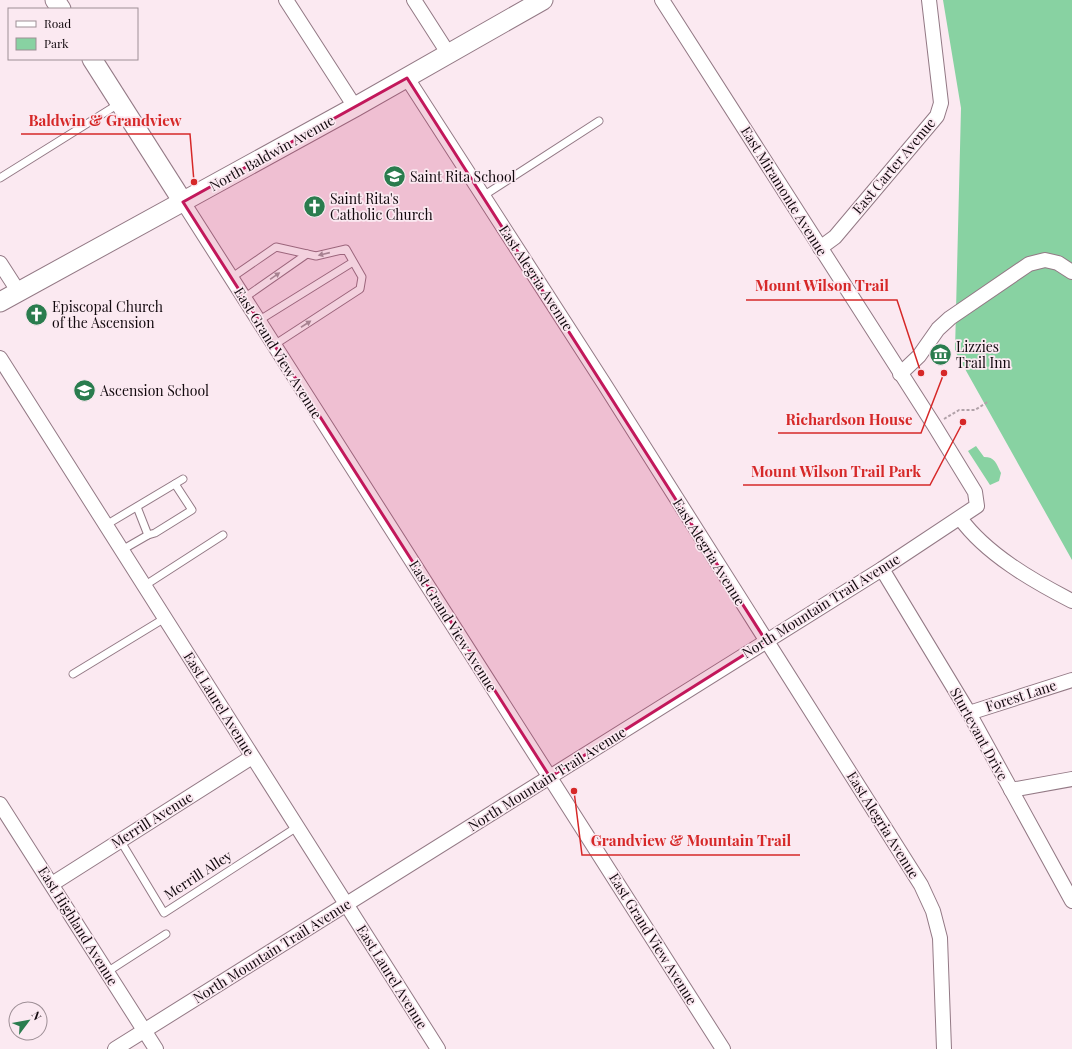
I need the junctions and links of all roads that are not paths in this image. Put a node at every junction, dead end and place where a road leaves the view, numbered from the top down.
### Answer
1 (286, 0) edge
2 (414, 0) edge
3 (543, 0) edge
4 (662, 0) edge
5 (929, 0) edge
6 (448, 53) junction
7 (93, 60) edge
8 (407, 78) junction
9 (120, 103) junction
10 (355, 107) junction
11 (599, 121) dead end
12 (0, 178) edge
13 (483, 196) junction
14 (183, 202) junction
15 (820, 248) junction
16 (307, 254) junction
17 (353, 262) junction
18 (0, 263) edge
19 (1072, 272) edge
20 (231, 278) junction
21 (18, 291) junction
22 (244, 298) junction
23 (0, 302) edge
24 (258, 321) junction
25 (274, 345) junction
26 (0, 358) edge
27 (900, 374) junction
28 (183, 479) dead end
29 (175, 484) junction
30 (977, 506) joint
31 (137, 507) junction
32 (960, 518) junction
33 (106, 525) junction
34 (148, 535) junction
35 (223, 536) dead end
36 (122, 550) junction
37 (882, 569) junction
38 (144, 586) junction
39 (1072, 601) edge
40 (165, 618) junction
41 (766, 641) junction
42 (73, 674) dead end
43 (1072, 680) edge
44 (969, 713) junction
45 (252, 757) junction
46 (550, 777) junction
47 (1072, 779) edge
48 (1011, 790) junction
49 (0, 804) edge
50 (296, 827) junction
51 (120, 840) junction
52 (52, 884) junction
53 (1072, 901) edge
54 (346, 905) junction
55 (166, 934) dead end
56 (107, 972) junction
57 (145, 1030) junction
58 (115, 1049) edge
59 (156, 1049) edge
60 (438, 1049) edge
61 (723, 1049) edge
62 (944, 1049) edge

1 - 10 street
2 - 6 street
3 - 6 street, North Baldwin Avenue
4 - 15 street, East Miramonte Avenue
5 - 15 street, East Carter Avenue
6 - 8 street, North Baldwin Avenue
7 - 9 street
8 - 10 street, North Baldwin Avenue
8 - 13 street, East Alegria Avenue
9 - 12 lane
9 - 14 street
10 - 14 street, North Baldwin Avenue
11 - 13 lane
13 - 41 street, East Alegria Avenue
14 - 20 street, East Grand View Avenue
14 - 21 street, North Baldwin Avenue
15 - 27 street, East Miramonte Avenue
17 -> 16 lane
16 - 20 lane
22 -> 16 lane
17 - 24 lane
25 -> 17 lane
18 - 21 street
19 - 27 street
20 - 22 street, East Grand View Avenue
21 - 23 street, North Baldwin Avenue
22 - 24 street, East Grand View Avenue
24 - 25 street, East Grand View Avenue
25 - 46 street, East Grand View Avenue
26 - 33 street, East Laurel Avenue
27 - 30 street, East Miramonte Avenue
28 - 29 lane
29 - 31 lane
29 - 34 lane
30 - 32 street, North Mountain Trail Avenue
31 - 33 lane
31 - 34 lane
32 - 37 street, North Mountain Trail Avenue
32 - 39 street
33 - 36 street, East Laurel Avenue
34 - 36 lane
35 - 38 lane
36 - 38 street, East Laurel Avenue
37 - 41 street, North Mountain Trail Avenue
37 - 44 street, Sturtevant Drive
38 - 40 street, East Laurel Avenue
40 - 42 lane
40 - 45 street, East Laurel Avenue
41 - 46 street, North Mountain Trail Avenue
41 - 62 street, East Alegria Avenue
43 - 44 street, Forest Lane
44 - 48 street, Sturtevant Drive
45 - 50 street, East Laurel Avenue
45 - 51 street, Merrill Avenue
46 - 54 street, North Mountain Trail Avenue
46 - 61 street, East Grand View Avenue
47 - 48 street
48 - 53 street, Sturtevant Drive
49 - 52 street, East Highland Avenue
50 - 51 lane, Merrill Alley
50 - 54 street, East Laurel Avenue
51 - 52 street, Merrill Avenue
52 - 56 street, East Highland Avenue
54 - 57 street, North Mountain Trail Avenue
54 - 60 street, East Laurel Avenue
55 - 56 lane
56 - 57 street, East Highland Avenue
57 - 58 street, North Mountain Trail Avenue
57 - 59 street, East Highland Avenue

